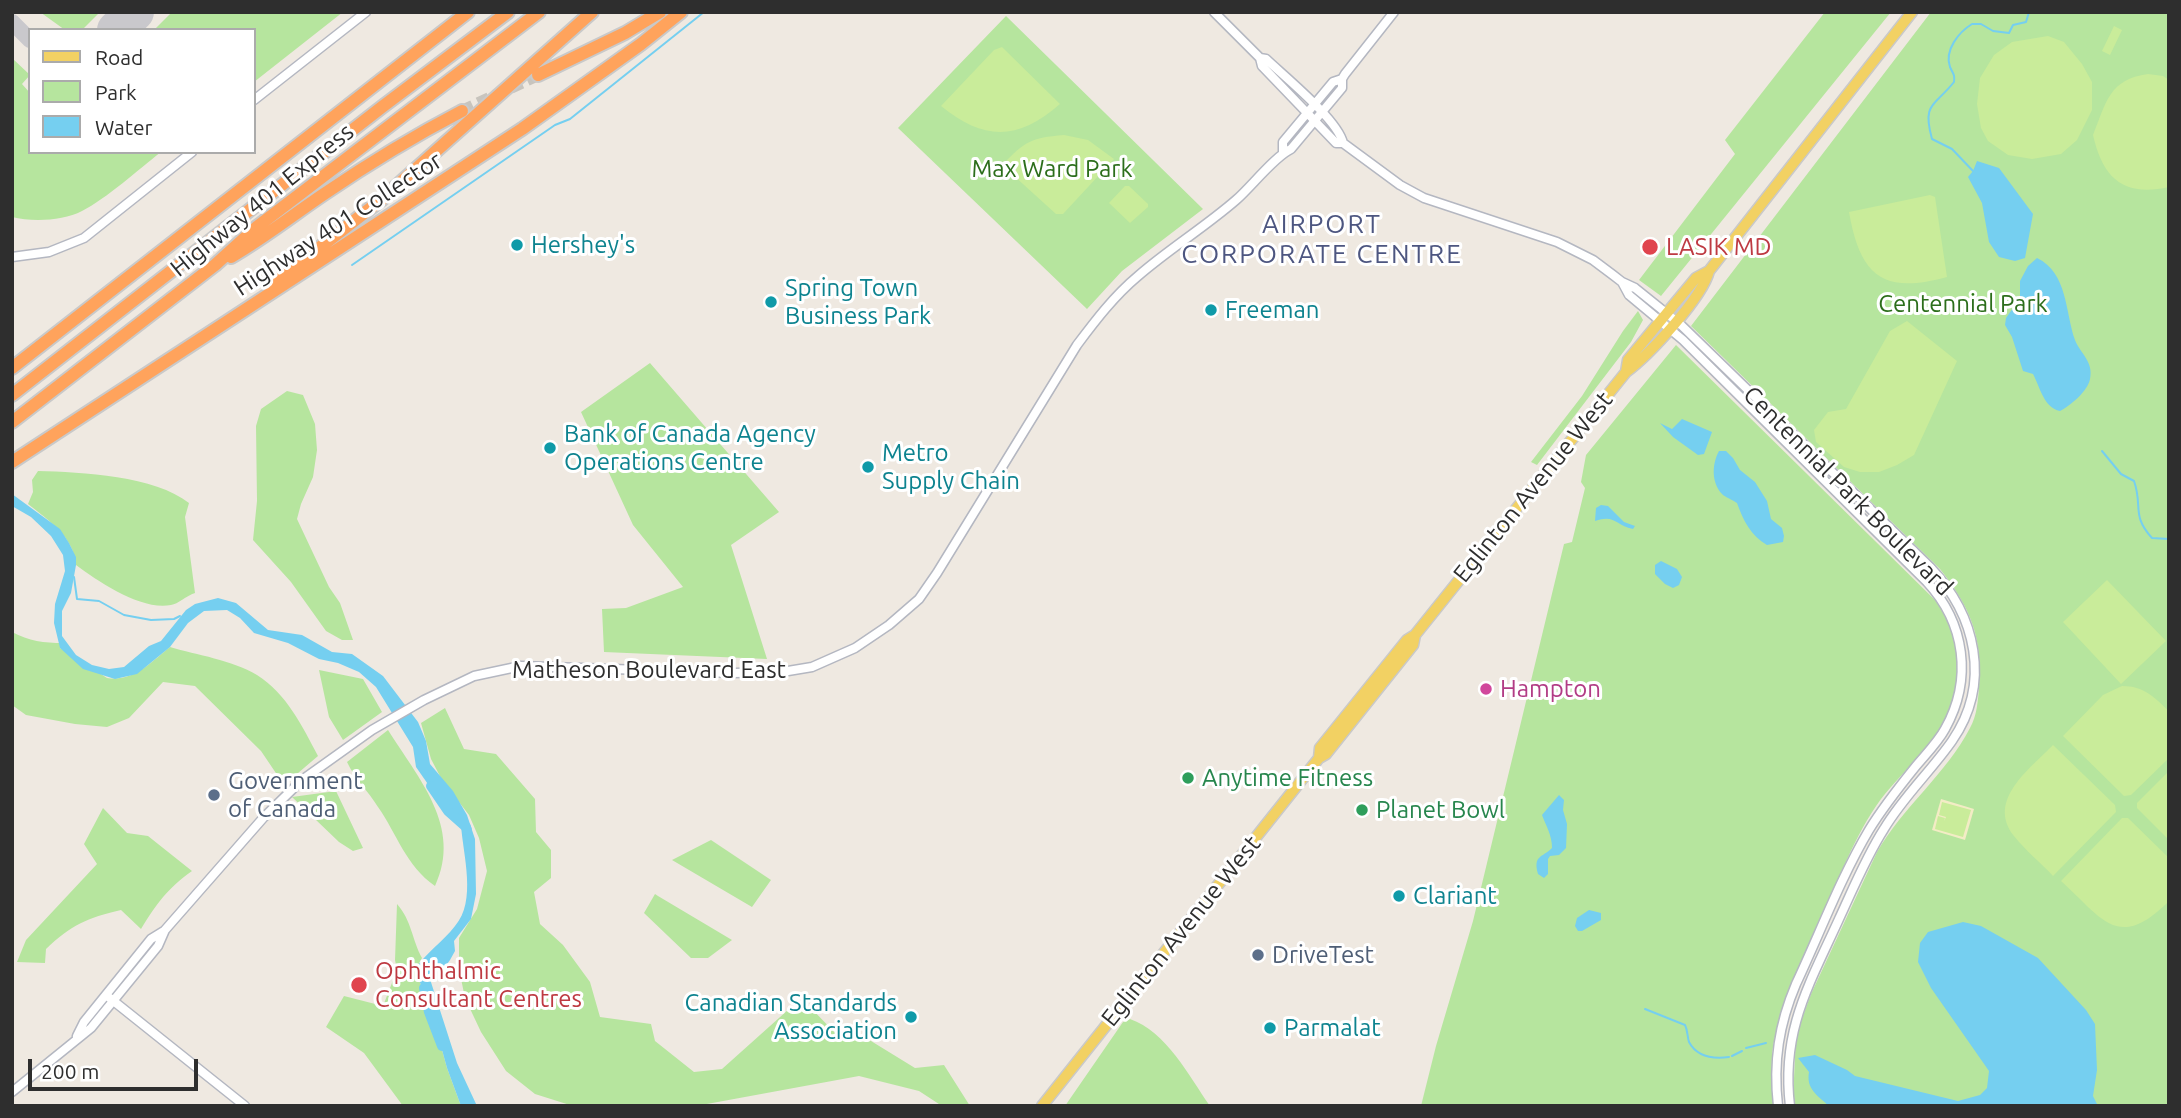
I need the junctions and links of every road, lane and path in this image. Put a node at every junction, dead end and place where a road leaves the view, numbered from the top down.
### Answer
1 (366, 12) edge
2 (468, 12) edge
3 (508, 12) edge
4 (539, 12) edge
5 (592, 12) edge
6 (660, 12) edge
7 (681, 12) edge
8 (1214, 12) edge
9 (1394, 12) edge
10 (1912, 12) edge
11 (538, 75) tunnel mouth
12 (1342, 79) junction
13 (256, 98) edge
14 (1311, 108) junction
15 (462, 111) tunnel mouth
16 (1318, 117) junction
17 (1283, 152) junction
18 (189, 154) edge
19 (12, 257) edge
20 (215, 265) junction
21 (1668, 321) junction
22 (216, 329) junction
23 (12, 368) edge
24 (12, 395) edge
25 (12, 422) edge
26 (13, 462) edge
27 (1869, 508) junction
28 (1861, 517) junction
29 (165, 930) junction
30 (106, 995) junction
31 (114, 1001) junction
32 (75, 1039) junction
33 (12, 1092) edge
34 (245, 1106) edge
35 (1042, 1106) edge
36 (1778, 1106) edge
37 (1790, 1106) edge

1 - 13 street
2 - 23 highway
3 - 24 highway, Highway 401 Express
4 - 20 highway, Highway 401 Express
5 - 22 highway
6 - 11 highway
7 - 22 highway, Highway 401 Collector
8 - 14 street
9 - 12 street, Matheson Boulevard East
10 - 21 main road, Eglinton Avenue West
12 - 14 street, Matheson Boulevard East
12 - 16 street, Matheson Boulevard East
14 - 16 street
14 - 17 street, Matheson Boulevard East
15 - 20 highway
16 - 17 street, Matheson Boulevard East
16 - 21 street
17 - 29 street, Matheson Boulevard East
18 - 19 street
20 - 25 highway, Highway 401 Express
21 - 27 street, Centennial Park Boulevard
21 - 28 street, Centennial Park Boulevard
21 - 35 main road, Eglinton Avenue West
22 - 26 highway, Highway 401 Collector
27 - 28 street
27 - 37 street, Centennial Park Boulevard
28 - 36 street, Centennial Park Boulevard
29 - 30 street, Matheson Boulevard East
29 - 31 street, Matheson Boulevard East
30 - 31 street
30 - 32 street, Matheson Boulevard East
31 - 32 street, Matheson Boulevard East
31 - 34 street
32 - 33 street, Matheson Boulevard East

